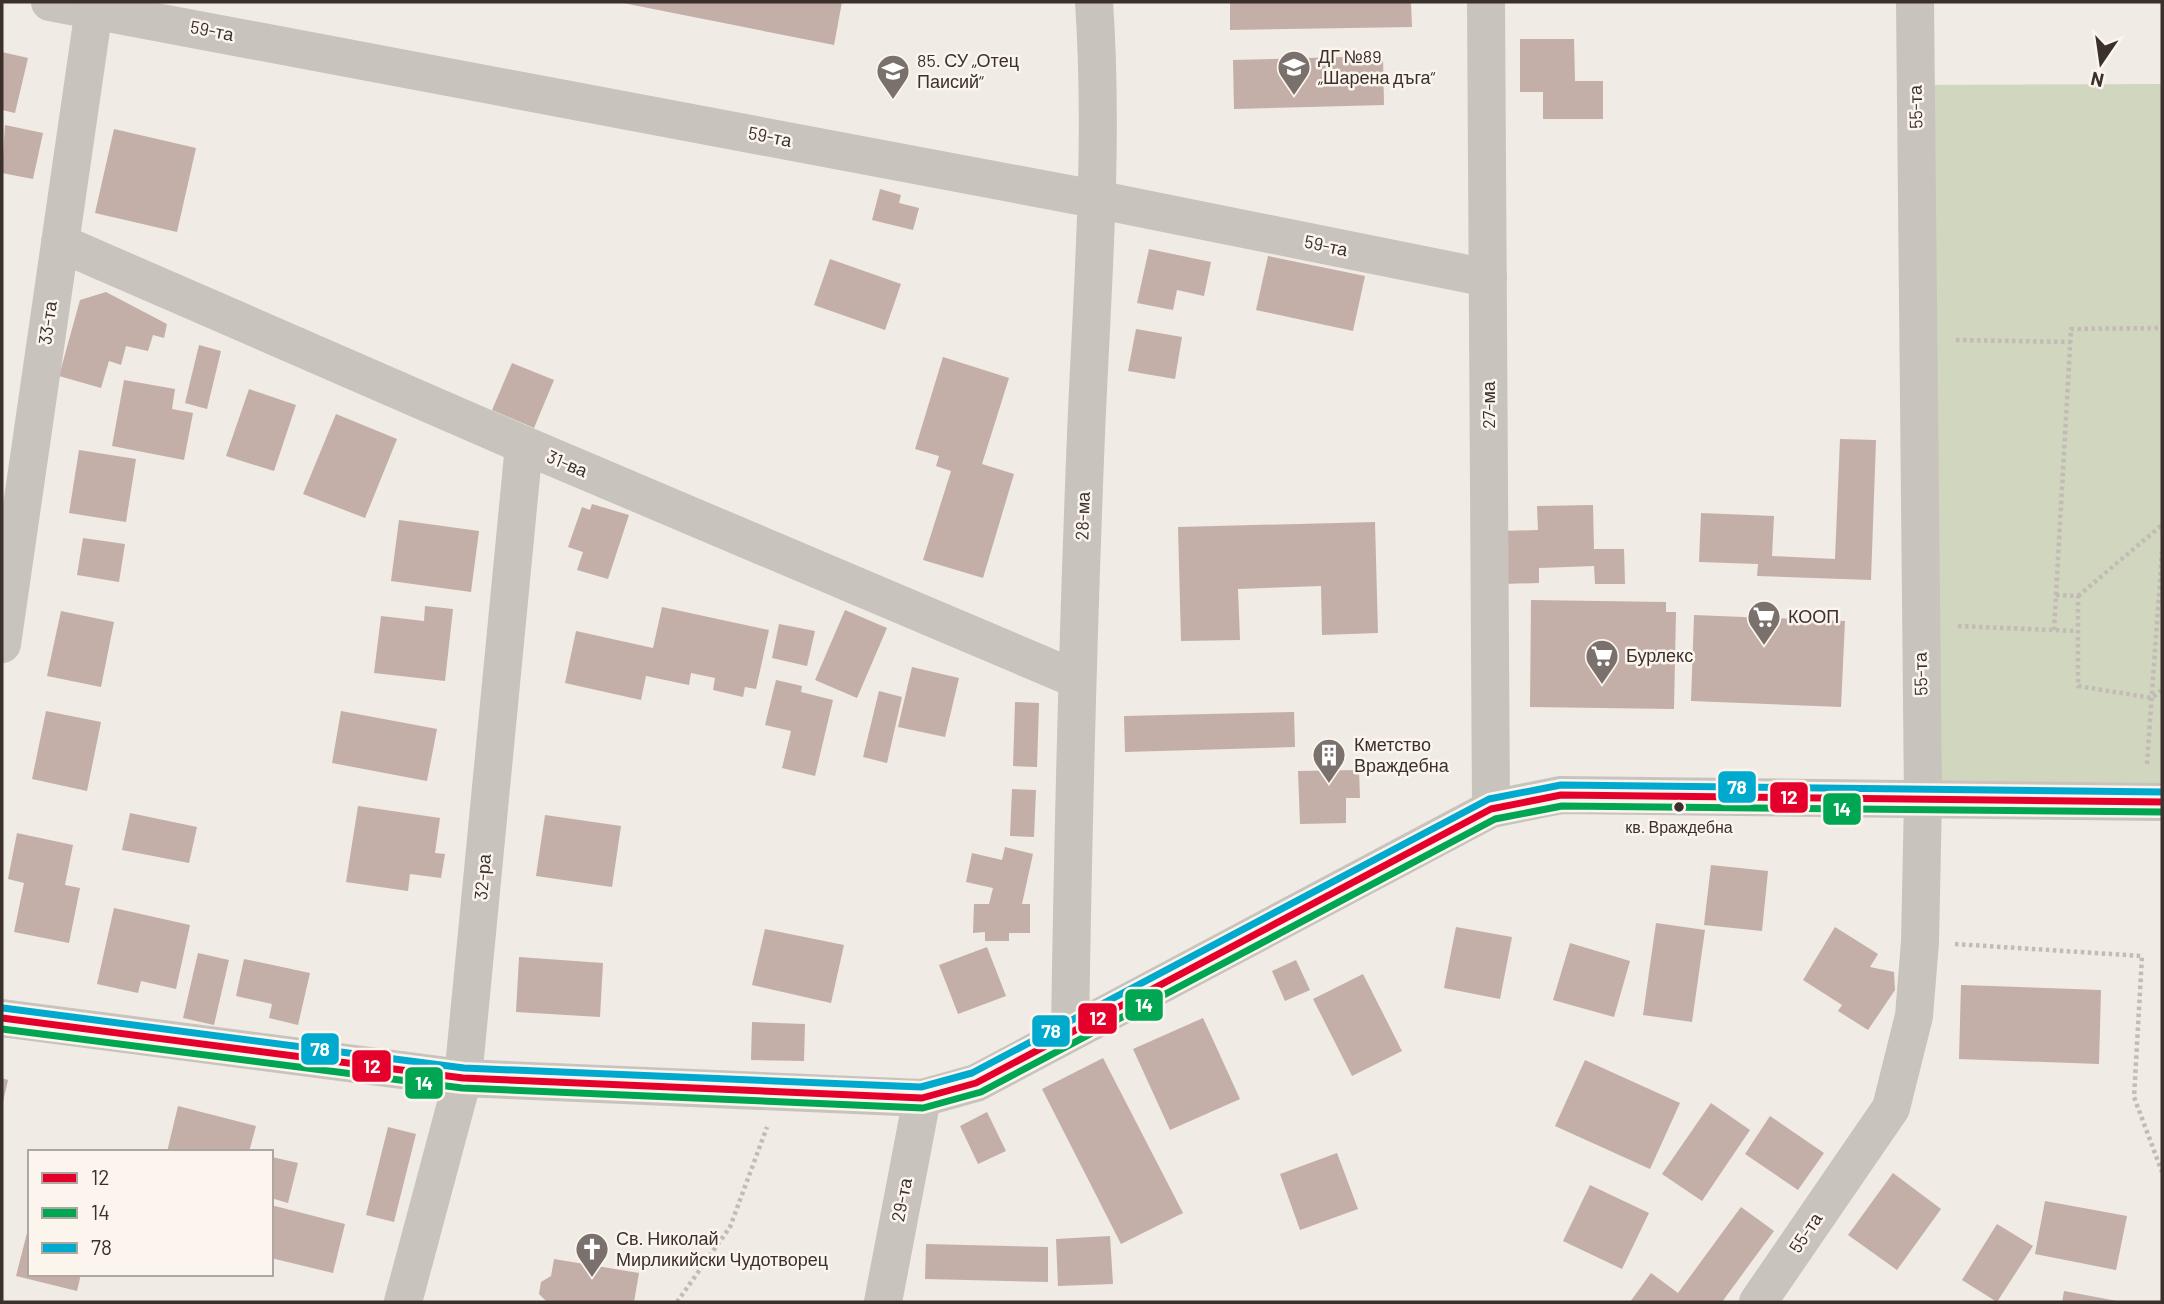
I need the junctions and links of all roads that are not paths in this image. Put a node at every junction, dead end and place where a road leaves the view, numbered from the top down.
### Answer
1 (50, 2) edge
2 (1094, 2) edge
3 (1486, 2) edge
4 (1915, 2) edge
5 (94, 5) edge
6 (1095, 199) junction
7 (60, 243) junction
8 (1488, 278) junction
9 (524, 446) junction
10 (2, 644) edge
11 (1076, 679) junction
12 (1923, 799) junction
13 (2153, 802) edge
14 (1491, 809) junction
15 (2, 1018) edge
16 (1070, 1031) junction
17 (463, 1077) junction
18 (922, 1098) junction
19 (403, 1302) edge
20 (883, 1302) edge
21 (1758, 1302) edge

1 - 5 street, 59-та
2 - 6 street, 28-ма
3 - 8 street, 27-ма
4 - 12 street, 55-та
5 - 6 street, 59-та
5 - 7 street, 33-та
6 - 8 street, 59-та
6 - 11 street, 28-ма
7 - 9 street, 31-ва
7 - 10 street, 33-та
8 - 14 street, 27-ма
9 - 11 street, 31-ва
9 - 17 street, 32-ра
11 - 16 street, 28-ма
12 - 13 street
12 - 14 street
12 - 21 street, 55-та
14 - 16 street
15 - 17 street
16 - 18 street
17 - 18 street
17 - 19 street, 32-ра
18 - 20 street, 29-та

